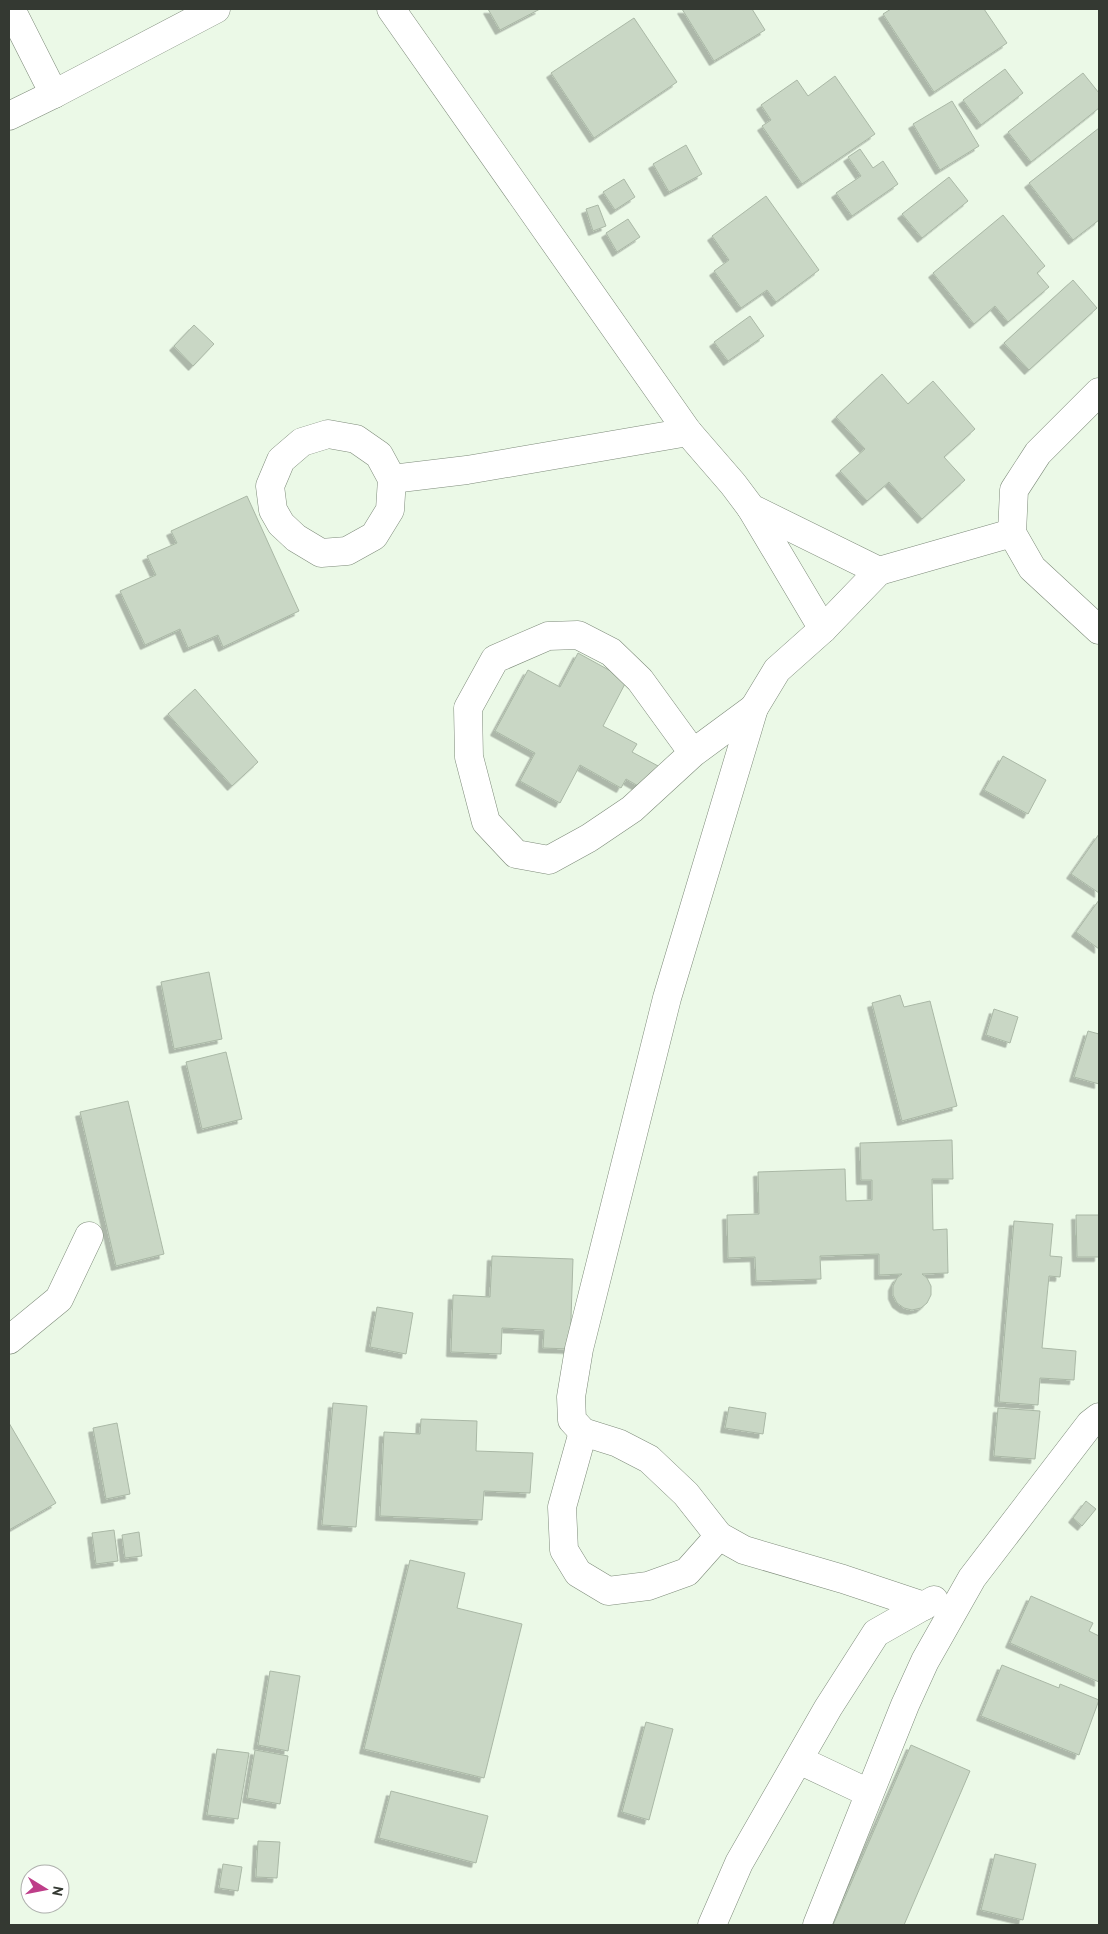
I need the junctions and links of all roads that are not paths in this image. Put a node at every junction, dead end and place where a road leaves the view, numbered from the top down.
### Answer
1 (10, 9) edge
2 (216, 9) edge
3 (391, 9) edge
4 (54, 94) junction
5 (9, 116) edge
6 (1099, 392) edge
7 (688, 432) junction
8 (392, 479) junction
9 (751, 508) junction
10 (1012, 533) junction
11 (879, 571) junction
12 (823, 629) junction
13 (1099, 630) edge
14 (754, 708) junction
15 (693, 753) junction
16 (89, 1236) dead end
17 (9, 1340) edge
18 (1099, 1417) edge
19 (583, 1432) junction
20 (719, 1536) junction
21 (972, 1578) junction
22 (924, 1606) junction
23 (799, 1760) junction
24 (869, 1794) junction
25 (712, 1925) edge
26 (817, 1925) edge

1 - 4 street
2 - 4 street
3 - 7 street
4 - 5 street
6 - 10 street
7 - 8 street
7 - 9 street
8 - 8 street
9 - 11 street
9 - 12 street
10 - 11 street
10 - 13 street
11 - 12 street
12 - 14 street
14 - 15 street
14 - 19 street
15 - 15 street
16 - 17 street
18 - 21 street
19 - 20 street
19 - 20 street
20 - 22 street
21 - 22 street
21 - 24 street
22 - 23 street
23 - 24 street
23 - 25 street
24 - 26 street

